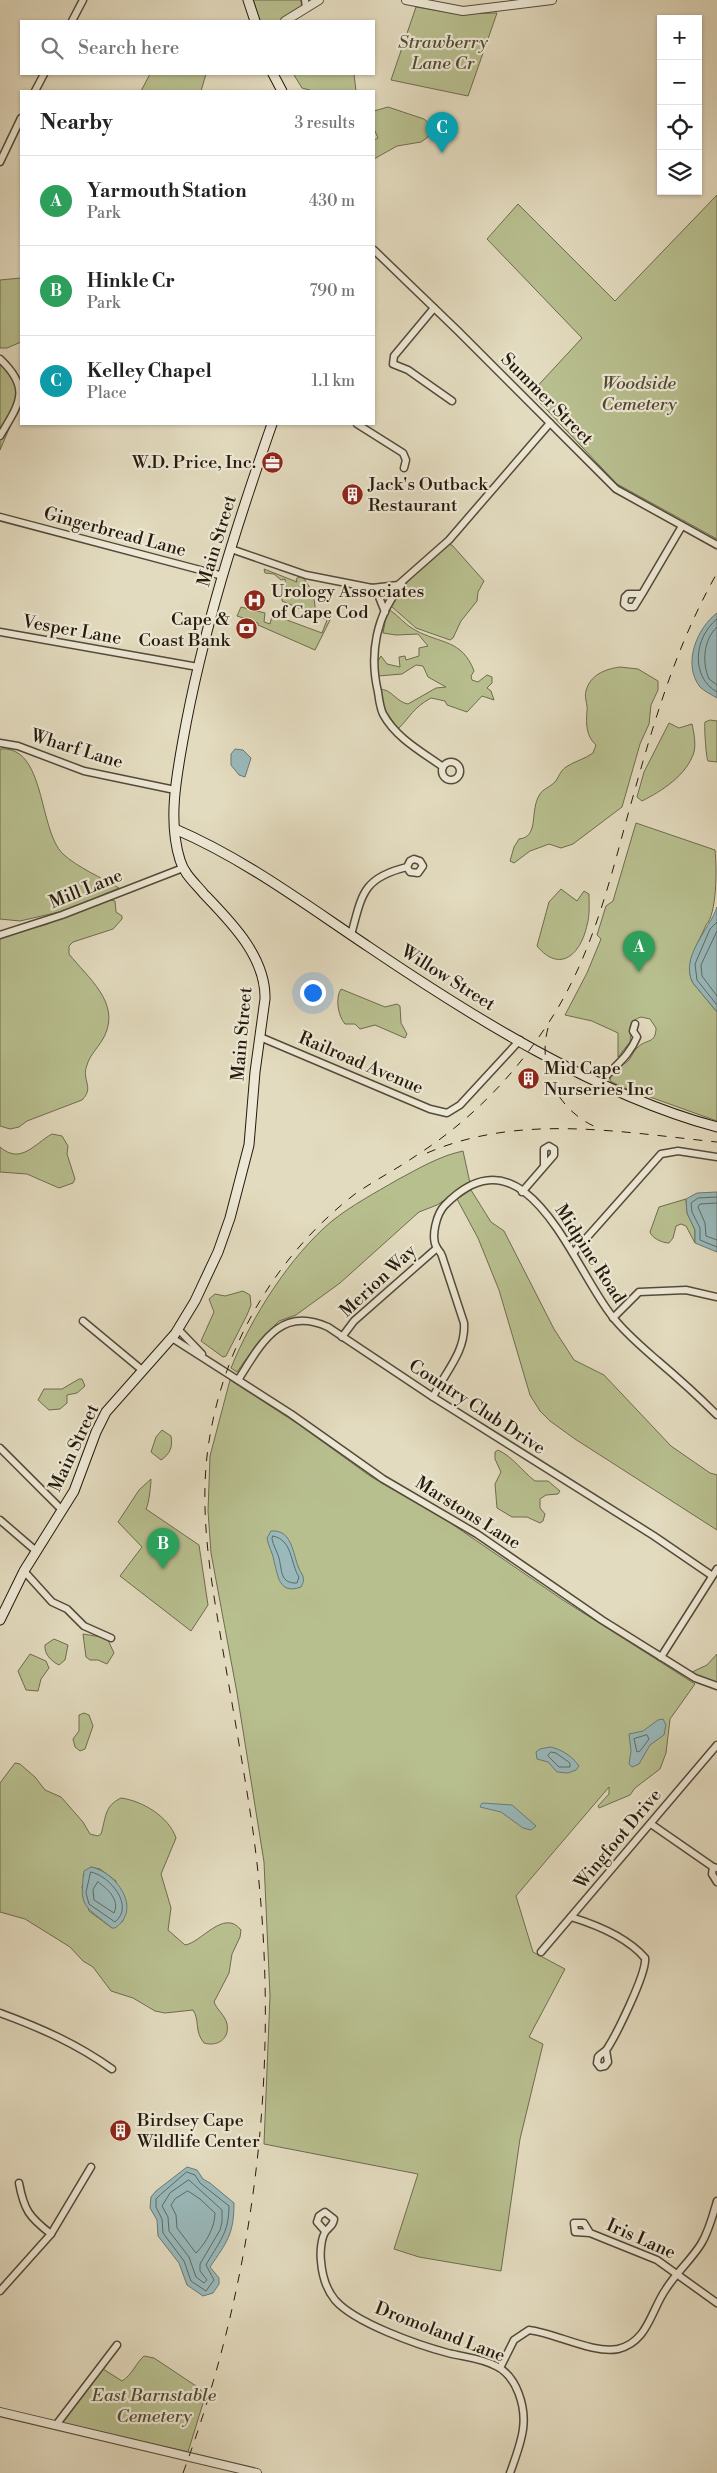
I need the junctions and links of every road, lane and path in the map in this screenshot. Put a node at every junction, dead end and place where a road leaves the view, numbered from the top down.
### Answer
1 (83, 0) edge
2 (248, 0) edge
3 (319, 0) edge
4 (406, 0) edge
5 (552, 0) edge
6 (306, 4) edge
7 (73, 20) edge
8 (255, 20) edge
9 (286, 20) edge
10 (43, 75) edge
11 (274, 75) edge
12 (36, 90) edge
13 (281, 90) edge
14 (20, 121) edge
15 (0, 162) edge
16 (375, 251) edge
17 (434, 308) junction
18 (0, 359) edge
19 (20, 392) edge
20 (20, 398) edge
21 (452, 401) dead end
22 (550, 423) junction
23 (272, 425) edge
24 (359, 425) edge
25 (0, 436) edge
26 (404, 468) dead end
27 (0, 517) edge
28 (682, 526) junction
29 (717, 545) edge
30 (231, 549) junction
31 (223, 576) junction
32 (403, 583) junction
33 (372, 588) junction
34 (642, 594) dead end
35 (384, 612) junction
36 (0, 632) edge
37 (198, 667) junction
38 (0, 742) edge
39 (443, 767) dead end
40 (175, 790) junction
41 (175, 829) junction
42 (406, 867) dead end
43 (183, 868) junction
44 (0, 935) edge
45 (351, 935) junction
46 (635, 1024) dead end
47 (260, 1037) junction
48 (520, 1040) junction
49 (600, 1083) junction
50 (717, 1127) edge
51 (717, 1157) edge
52 (544, 1166) dead end
53 (522, 1192) junction
54 (437, 1248) junction
55 (574, 1252) junction
56 (717, 1297) edge
57 (613, 1318) junction
58 (83, 1322) dead end
59 (178, 1329) junction
60 (342, 1337) junction
61 (172, 1338) junction
62 (207, 1358) junction
63 (142, 1370) junction
64 (238, 1380) junction
65 (432, 1397) junction
66 (717, 1415) edge
67 (0, 1448) edge
68 (62, 1510) junction
69 (0, 1520) edge
70 (36, 1552) junction
71 (717, 1569) edge
72 (24, 1571) junction
73 (711, 1576) junction
74 (0, 1620) edge
75 (111, 1638) dead end
76 (661, 1657) junction
77 (717, 1686) edge
78 (717, 1746) edge
79 (651, 1824) junction
80 (715, 1867) edge
81 (717, 1882) edge
82 (571, 1917) junction
83 (541, 1952) dead end
84 (0, 2013) edge
85 (606, 2050) dead end
86 (112, 2069) dead end
87 (91, 2166) dead end
88 (19, 2183) dead end
89 (717, 2201) edge
90 (325, 2231) dead end
91 (590, 2233) dead end
92 (50, 2234) junction
93 (679, 2273) junction
94 (0, 2291) edge
95 (717, 2303) edge
96 (117, 2345) dead end
97 (500, 2368) junction
98 (0, 2412) edge
99 (56, 2425) junction
100 (257, 2473) edge
101 (510, 2473) edge

1 - 7 street
2 - 8 main road
3 - 6 street
4 - 5 street
6 - 9 street
10 - 12 street
11 - 13 main road
14 - 15 street
16 - 17 street, Summer Street
17 - 21 street
17 - 22 street, Summer Street
18 - 19 street
20 - 25 street
22 - 28 street, Summer Street
22 - 32 street
23 - 30 main road, Main Street
24 - 26 street
27 - 31 street, Gingerbread Lane
28 - 29 street, Summer Street
28 - 34 street
30 - 31 main road, Main Street
30 - 33 street
31 - 37 main road, Main Street
32 - 33 street
32 - 35 street
33 - 35 street
35 - 39 street
36 - 37 street, Vesper Lane
37 - 40 main road, Main Street
38 - 40 street, Wharf Lane
40 - 41 main road, Main Street
41 - 43 main road, Main Street
41 - 45 main road, Willow Street
42 - 45 street
43 - 44 street, Mill Lane
43 - 47 main road, Main Street
45 - 48 main road, Willow Street
46 - 49 street
47 - 48 street, Railroad Avenue
47 - 59 main road, Main Street
48 - 49 main road, Willow Street
49 - 50 main road, Willow Street
51 - 55 street
52 - 53 street
53 - 54 street, Midpine Road
53 - 55 street, Midpine Road
54 - 60 street, Merion Way
54 - 65 street, Midpine Road
55 - 57 street, Midpine Road
56 - 57 street
57 - 66 street, Midpine Road
58 - 63 street
59 - 61 main road, Main Street
59 - 62 street, Marstons Lane
60 - 64 street, Country Club Drive
60 - 65 street, Country Club Drive
61 - 62 street, Marstons Lane
61 - 63 main road, Main Street
62 - 64 street, Marstons Lane
63 - 68 main road, Main Street
64 - 76 street, Marstons Lane
65 - 73 street, Country Club Drive
67 - 68 street
68 - 70 main road, Main Street
69 - 70 street
70 - 72 main road, Main Street
71 - 73 street
72 - 74 main road, Main Street
72 - 75 street
73 - 76 street
76 - 77 street, Marstons Lane
78 - 79 street, Wingfoot Drive
79 - 80 street
79 - 82 street, Wingfoot Drive
80 - 81 street
82 - 83 street, Wingfoot Drive
82 - 85 street
84 - 86 street
87 - 92 street
88 - 92 street
89 - 93 street
90 - 97 street, Dromoland Lane
91 - 93 street, Iris Lane
92 - 94 street
93 - 95 street, Iris Lane
93 - 97 street
96 - 99 street
97 - 101 street, Dromoland Lane
98 - 99 street
99 - 100 street

